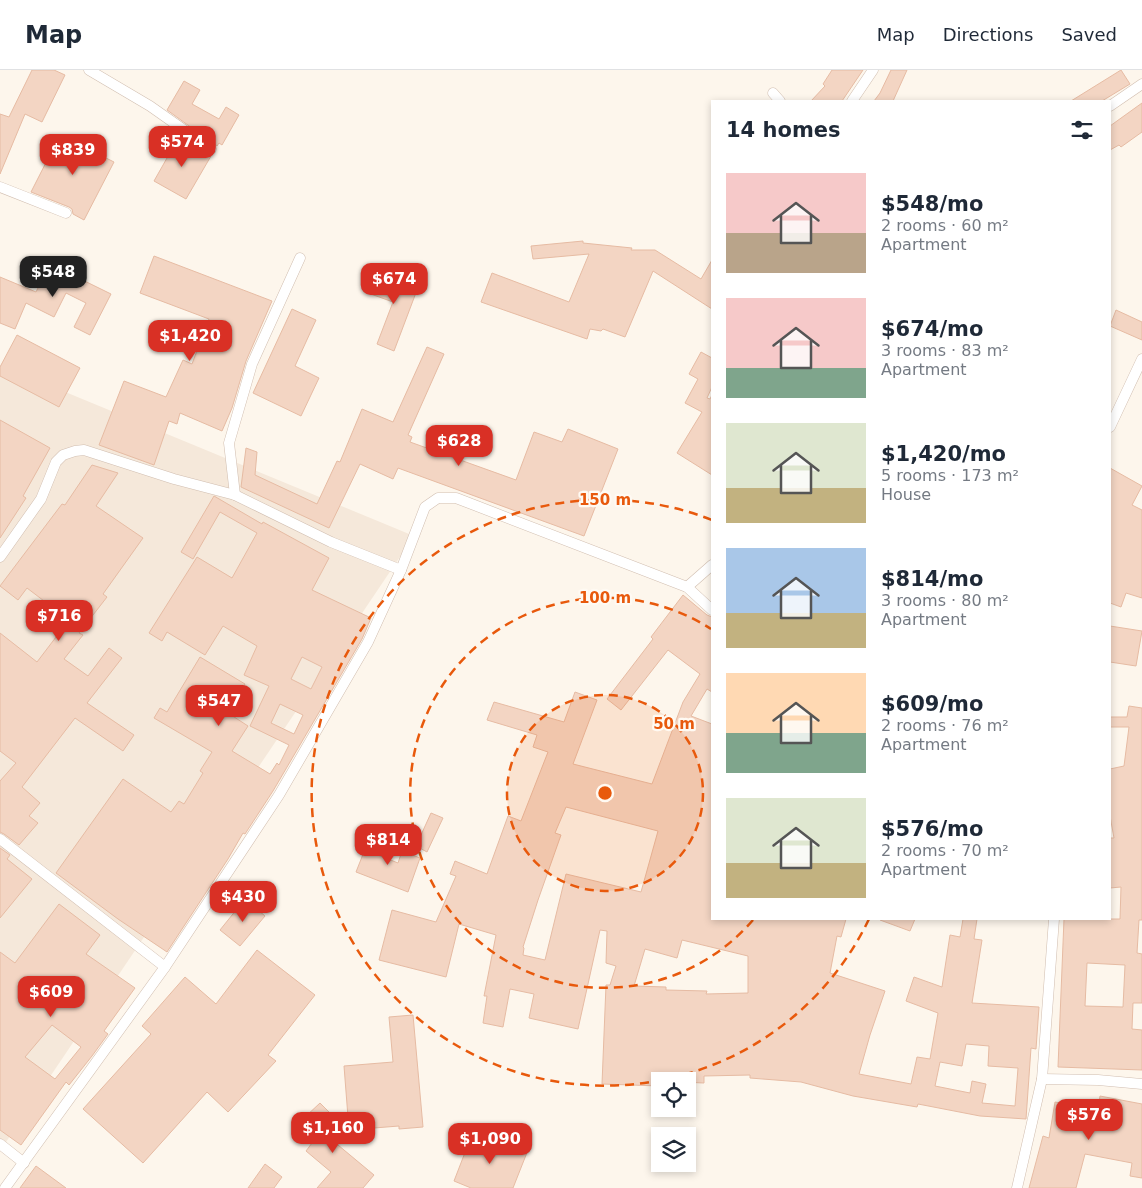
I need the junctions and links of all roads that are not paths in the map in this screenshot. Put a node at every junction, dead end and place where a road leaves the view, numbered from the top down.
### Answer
1 (89, 70) edge
2 (873, 70) edge
3 (1142, 84) edge
4 (773, 93) dead end
5 (779, 100) edge
6 (853, 100) edge
7 (1111, 105) edge
8 (211, 149) dead end
9 (0, 187) edge
10 (66, 213) dead end
11 (300, 258) dead end
12 (1142, 359) edge
13 (1111, 425) edge
14 (236, 495) junction
15 (0, 557) edge
16 (711, 566) edge
17 (401, 570) junction
18 (687, 587) junction
19 (711, 609) edge
20 (0, 839) edge
21 (1054, 920) edge
22 (166, 967) junction
23 (1042, 1079) junction
24 (1142, 1084) edge
25 (0, 1144) edge
26 (24, 1163) junction
27 (5, 1188) edge
28 (1017, 1188) edge

1 - 8 street
2 - 6 street
3 - 7 street
4 - 5 street
9 - 10 street
11 - 14 street
12 - 13 street
14 - 15 street
14 - 17 street
16 - 18 street
17 - 18 street
17 - 22 street
18 - 19 street
20 - 22 street
21 - 23 street
22 - 26 street
23 - 24 street
23 - 28 street
25 - 26 street
26 - 27 street

